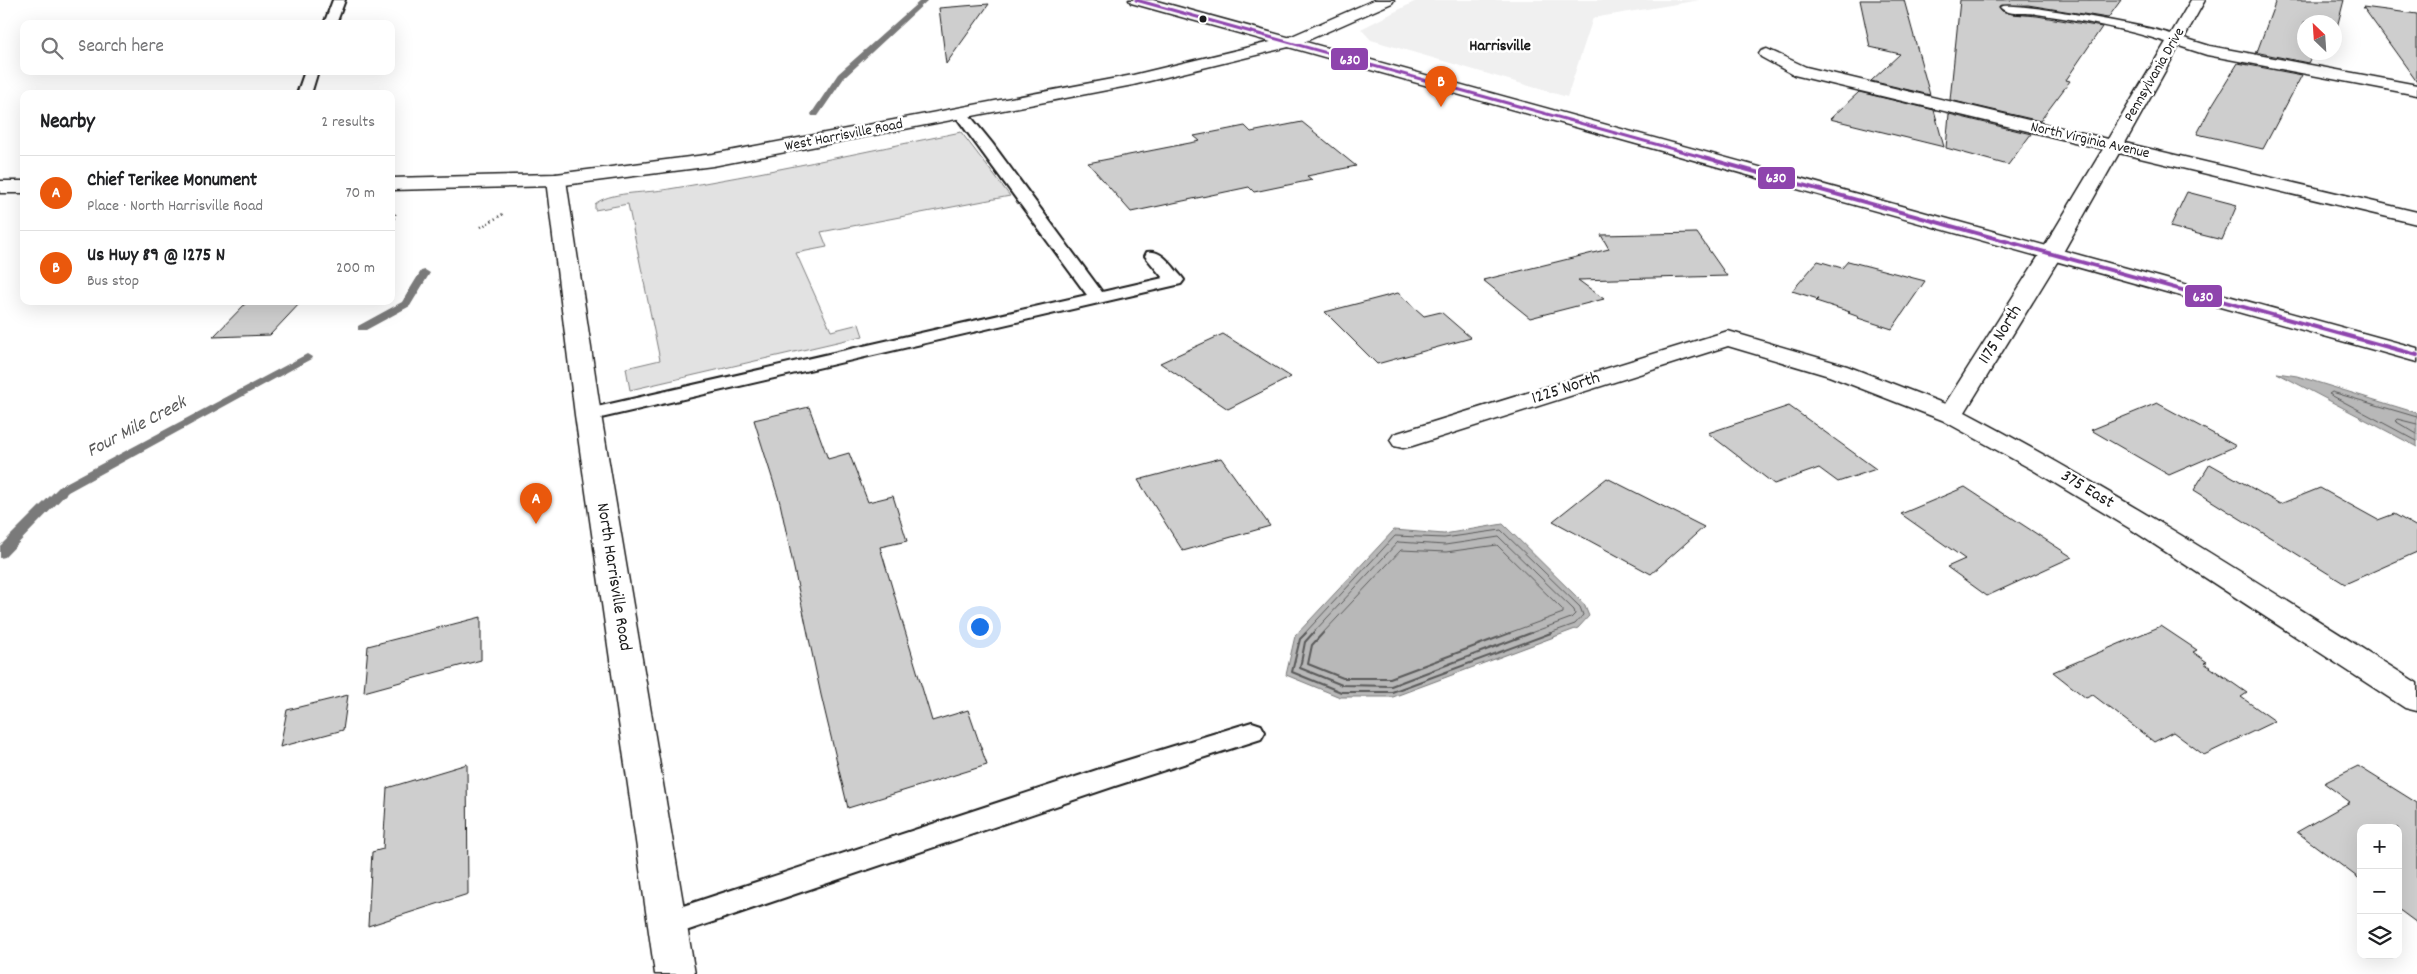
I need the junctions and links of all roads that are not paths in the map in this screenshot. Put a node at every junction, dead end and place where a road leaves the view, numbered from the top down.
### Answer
1 (339, 0) edge
2 (1136, 0) edge
3 (1387, 0) edge
4 (2198, 0) edge
5 (2008, 7) dead end
6 (332, 20) edge
7 (2175, 40) junction
8 (1291, 42) junction
9 (1767, 54) dead end
10 (311, 75) edge
11 (305, 90) edge
12 (2417, 90) edge
13 (961, 114) junction
14 (2113, 146) junction
15 (556, 180) junction
16 (395, 184) edge
17 (20, 187) edge
18 (0, 188) edge
19 (2417, 218) edge
20 (2051, 254) junction
21 (1153, 256) dead end
22 (1098, 298) junction
23 (1728, 338) joint
24 (2417, 355) edge
25 (588, 415) junction
26 (1951, 415) junction
27 (1403, 440) dead end
28 (2417, 699) edge
29 (1252, 732) dead end
30 (668, 924) junction
31 (675, 974) edge

1 - 6 lane
2 - 8 street
3 - 8 street, West Harrisville Road
4 - 7 street, Pennsylvania Drive
5 - 7 street
7 - 12 street
7 - 14 street, Pennsylvania Drive
8 - 13 street, West Harrisville Road
8 - 20 street
9 - 14 street, North Virginia Avenue
10 - 11 lane
13 - 15 street, West Harrisville Road
13 - 22 lane
14 - 19 street, North Virginia Avenue
14 - 20 street, Pennsylvania Drive
15 - 16 street, West Harrisville Road
15 - 25 street, North Harrisville Road
17 - 18 street
20 - 24 street
20 - 26 street, 1175 North
21 - 22 lane
22 - 25 lane
23 - 26 street, 375 East
23 - 27 street, 1225 North
25 - 30 street, North Harrisville Road
26 - 28 street, 375 East
29 - 30 lane
30 - 31 street, North Harrisville Road

